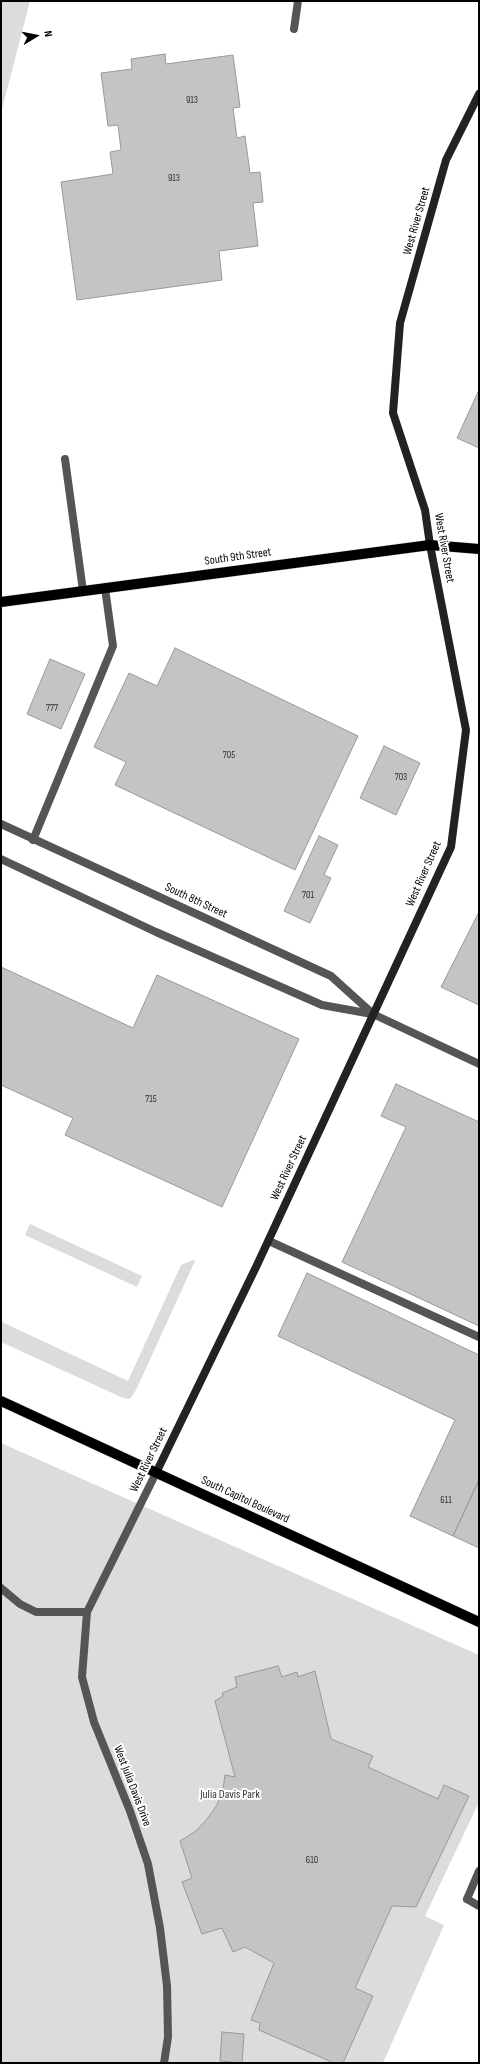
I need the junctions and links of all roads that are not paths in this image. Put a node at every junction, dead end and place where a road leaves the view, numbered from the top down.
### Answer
1 (298, 1) edge
2 (294, 29) dead end
3 (479, 94) edge
4 (65, 459) dead end
5 (430, 545) junction
6 (479, 549) edge
7 (104, 588) junction
8 (83, 591) junction
9 (1, 602) edge
10 (1, 824) edge
11 (33, 840) junction
12 (1, 859) edge
13 (373, 1014) junction
14 (479, 1064) edge
15 (269, 1241) junction
16 (479, 1337) edge
17 (1, 1401) edge
18 (156, 1473) junction
19 (1, 1588) edge
20 (87, 1612) junction
21 (479, 1622) edge
22 (479, 1871) edge
23 (479, 1906) edge
24 (164, 2063) edge

1 - 2 street
3 - 5 main road, West River Street
4 - 8 street
5 - 6 main road, South 9th Street
5 - 7 main road, South 9th Street
5 - 13 main road, West River Street
7 - 8 main road, South 9th Street
7 - 11 street
8 - 9 main road, South 9th Street
10 - 11 street, South 8th Street
11 - 13 street, South 8th Street
12 - 13 street, South 8th Street
13 - 14 street, South 8th Street
13 - 15 main road, West River Street
15 - 16 street
15 - 18 main road, West River Street
17 - 18 main road, South Capitol Boulevard
18 - 20 street, West River Street
18 - 21 main road, South Capitol Boulevard
19 - 20 street
20 - 24 street, West Julia Davis Drive
22 - 23 street

